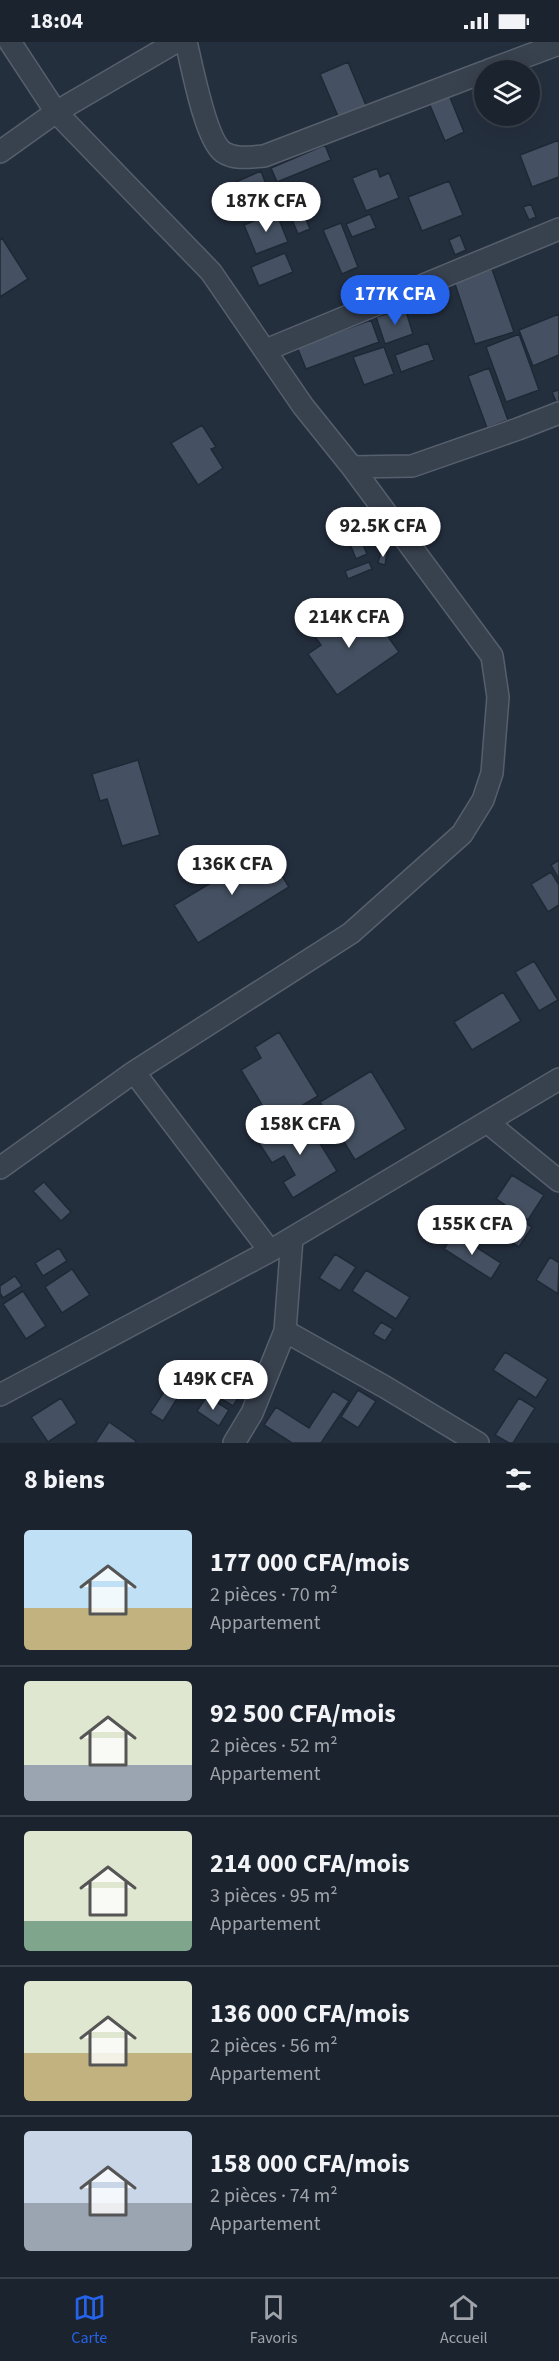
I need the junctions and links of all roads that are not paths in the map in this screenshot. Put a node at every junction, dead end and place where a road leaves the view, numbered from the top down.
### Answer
1 (10, 42) edge
2 (176, 42) edge
3 (186, 42) edge
4 (559, 44) edge
5 (516, 60) edge
6 (474, 76) edge
7 (56, 112) junction
8 (0, 152) edge
9 (559, 229) edge
10 (266, 350) junction
11 (559, 413) edge
12 (352, 467) junction
13 (134, 1072) junction
14 (559, 1079) edge
15 (487, 1122) junction
16 (0, 1168) edge
17 (559, 1181) edge
18 (292, 1238) junction
19 (270, 1251) junction
20 (285, 1331) junction
21 (0, 1395) edge
22 (234, 1443) edge
23 (478, 1443) edge

1 - 7 street
2 - 7 street
3 - 6 street
4 - 5 street
7 - 8 street
7 - 10 street
9 - 10 street
10 - 12 street
11 - 12 street
12 - 13 street
13 - 16 street
13 - 19 street
14 - 15 street
15 - 17 street
15 - 18 street
18 - 19 street
18 - 20 street
19 - 21 street
20 - 22 street
20 - 23 street

